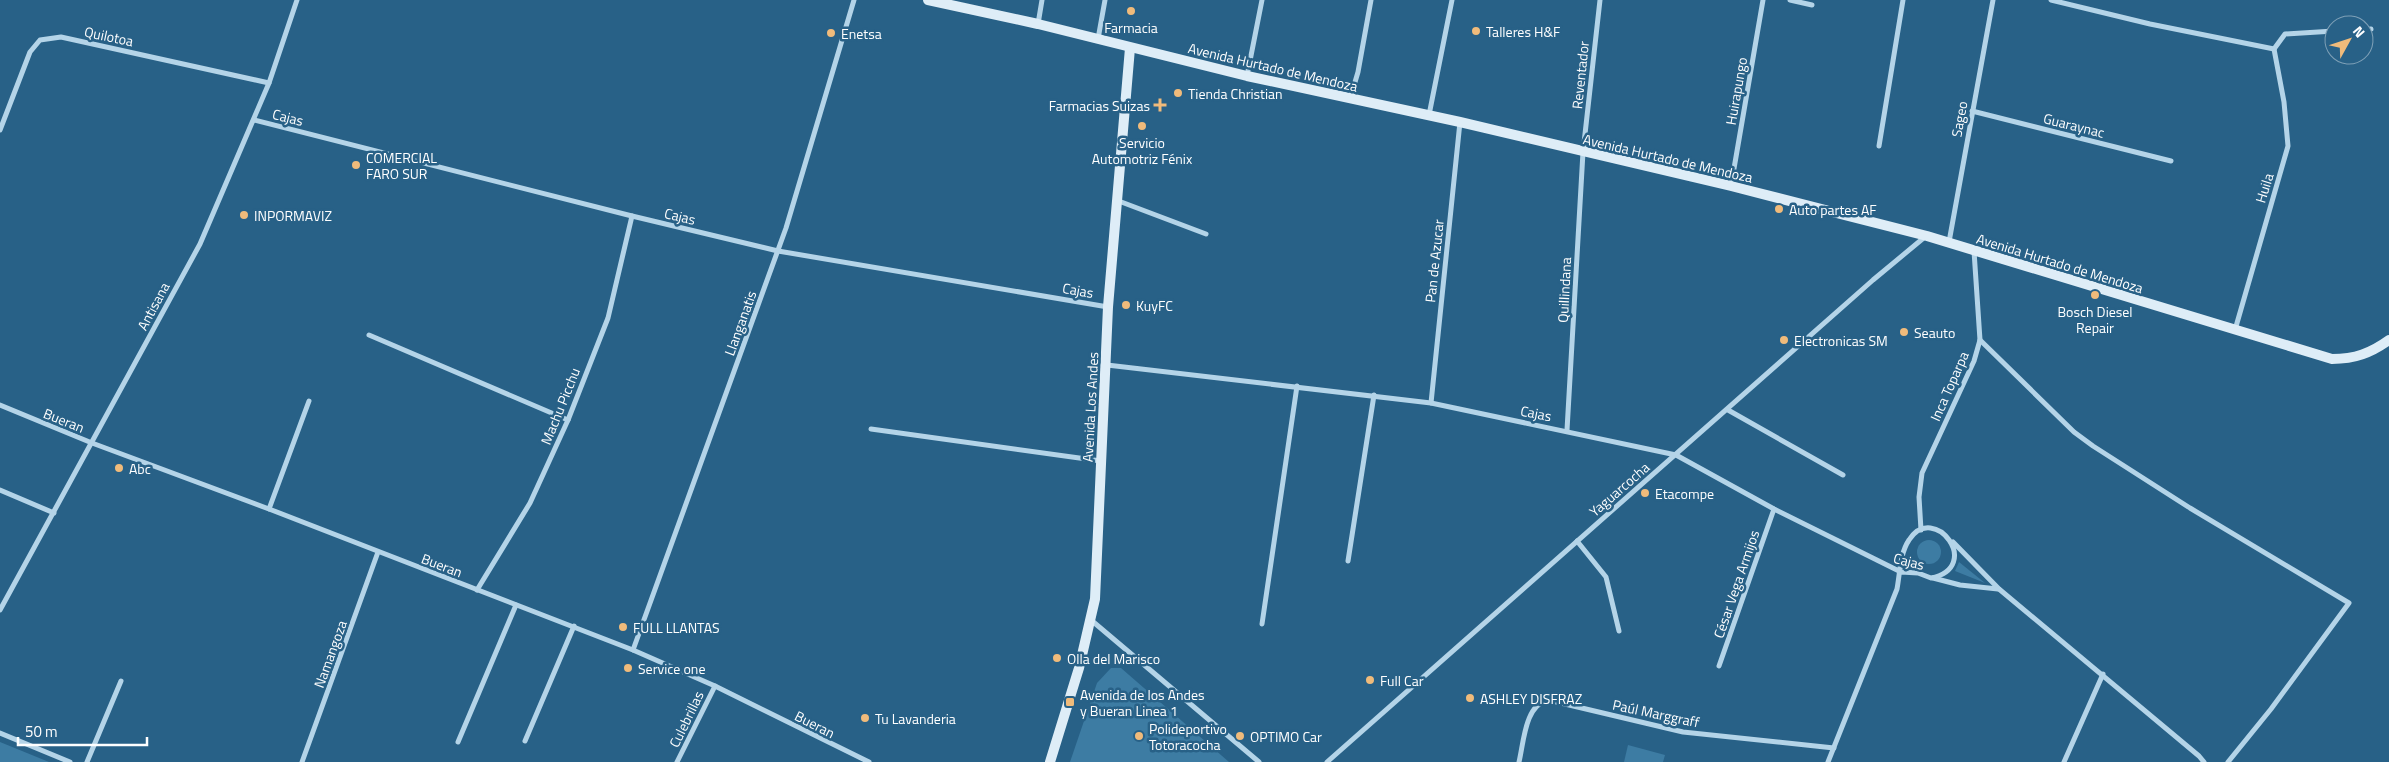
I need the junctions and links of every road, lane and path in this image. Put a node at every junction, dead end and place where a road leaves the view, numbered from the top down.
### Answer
1 (297, 0) edge
2 (854, 0) edge
3 (928, 0) edge
4 (1042, 0) edge
5 (1105, 0) edge
6 (1262, 0) edge
7 (1371, 0) edge
8 (1452, 0) edge
9 (1600, 0) edge
10 (1763, 0) edge
11 (1790, 0) edge
12 (1903, 0) edge
13 (1993, 0) edge
14 (2051, 0) edge
15 (1812, 5) dead end
16 (1038, 24) junction
17 (2324, 32) edge
18 (1098, 40) junction
19 (1130, 48) junction
20 (2274, 49) junction
21 (1247, 76) junction
22 (269, 83) junction
23 (1350, 99) junction
24 (1972, 111) junction
25 (1429, 115) junction
26 (254, 120) junction
27 (1460, 122) junction
28 (0, 130) edge
29 (1879, 146) dead end
30 (1583, 152) junction
31 (2171, 161) dead end
32 (1731, 186) junction
33 (1116, 200) junction
34 (632, 216) junction
35 (1206, 234) dead end
36 (1927, 236) junction
37 (1949, 243) junction
38 (778, 251) junction
39 (1974, 251) junction
40 (1108, 307) junction
41 (2235, 331) junction
42 (369, 335) dead end
43 (1980, 340) junction
44 (2389, 340) edge
45 (1106, 365) junction
46 (1297, 386) junction
47 (1374, 395) junction
48 (309, 401) dead end
49 (1431, 403) junction
50 (0, 405) edge
51 (1728, 410) junction
52 (568, 420) junction
53 (871, 430) dead end
54 (1567, 430) junction
55 (92, 443) junction
56 (1676, 455) junction
57 (1102, 461) junction
58 (1843, 475) dead end
59 (0, 490) edge
60 (269, 509) junction
61 (1774, 509) junction
62 (54, 513) junction
63 (1921, 530) junction
64 (1950, 539) junction
65 (1576, 541) junction
66 (378, 552) junction
67 (1348, 561) dead end
68 (1900, 572) junction
69 (1931, 578) junction
70 (1999, 589) junction
71 (477, 590) junction
72 (516, 605) junction
73 (0, 610) edge
74 (1091, 620) junction
75 (1262, 624) dead end
76 (574, 626) junction
77 (1619, 631) dead end
78 (633, 650) junction
79 (1719, 666) dead end
80 (2104, 674) junction
81 (121, 681) dead end
82 (715, 686) junction
83 (0, 733) edge
84 (525, 741) dead end
85 (458, 742) dead end
86 (1834, 748) junction
87 (70, 762) edge
88 (87, 762) edge
89 (302, 762) edge
90 (677, 762) edge
91 (869, 762) edge
92 (1050, 762) edge
93 (1259, 762) edge
94 (1327, 762) edge
95 (1519, 762) edge
96 (1828, 762) edge
97 (2064, 762) edge
98 (2204, 762) edge
99 (2228, 762) edge

1 - 22 street, Antisana
2 - 38 street, Llanganatis
3 - 16 main road, Avenida Hurtado de Mendoza
4 - 16 street
5 - 18 street
6 - 21 street
7 - 23 street
8 - 25 street
9 - 30 street, Reventador
10 - 32 street, Huirapungo
11 - 15 street
12 - 29 street
13 - 24 street, Sageo
14 - 20 street
16 - 18 main road, Avenida Hurtado de Mendoza
17 - 20 street
18 - 19 main road, Avenida Hurtado de Mendoza
19 - 21 main road, Avenida Hurtado de Mendoza
19 - 33 main road, Avenida Los Andes
20 - 41 street, Huila
21 - 23 main road, Avenida Hurtado de Mendoza
22 - 26 street, Antisana
22 - 28 street, Quilotoa
23 - 25 main road, Avenida Hurtado de Mendoza
24 - 31 street, Guaraynac
24 - 37 street, Sageo
25 - 27 main road, Avenida Hurtado de Mendoza
26 - 34 street, Cajas
26 - 55 street, Antisana
27 - 30 main road, Avenida Hurtado de Mendoza
27 - 49 street, Pan de Azucar
30 - 32 main road, Avenida Hurtado de Mendoza
30 - 54 street, Quillindana
32 - 36 main road, Avenida Hurtado de Mendoza
33 - 35 street
33 - 40 main road, Avenida Los Andes
34 - 38 street, Cajas
34 - 52 street, Machu Picchu
36 - 37 main road, Avenida Hurtado de Mendoza
36 - 51 street, Yaguarcocha
37 - 39 main road, Avenida Hurtado de Mendoza
38 - 40 street, Cajas
38 - 78 street, Llanganatis
39 - 41 main road, Avenida Hurtado de Mendoza
39 - 43 street, Inca Toparpa
40 - 45 main road, Avenida Los Andes
41 - 44 main road, Avenida Hurtado de Mendoza
42 - 52 street
43 - 63 street, Inca Toparpa
43 - 99 street
45 - 46 street, Cajas
45 - 57 main road, Avenida Los Andes
46 - 47 street, Cajas
46 - 75 street
47 - 49 street, Cajas
47 - 67 street
48 - 60 street
49 - 54 street, Cajas
50 - 55 street, Bueran
51 - 56 street, Yaguarcocha
51 - 58 street
52 - 71 street, Machu Picchu
53 - 57 street
54 - 56 street, Cajas
55 - 60 street, Bueran
55 - 62 street, Antisana
56 - 61 street, Cajas
56 - 65 street, Yaguarcocha
57 - 74 main road, Avenida Los Andes
59 - 62 street
60 - 66 street, Bueran
61 - 68 street, Cajas
61 - 79 street, César Vega Armijos
62 - 73 street, Antisana
63 - 64 street
63 - 68 street, Cajas
64 - 69 street, Cajas
64 - 70 street
65 - 77 street
65 - 94 street, Yaguarcocha
66 - 71 street, Bueran
66 - 89 street, Namangoza
68 - 69 street, Cajas
68 - 86 street
69 - 70 street, Cajas
70 - 80 street
71 - 72 street, Bueran
72 - 76 street, Bueran
72 - 85 street
74 - 92 main road, Avenida Los Andes
74 - 93 street
76 - 78 street, Bueran
76 - 84 street
78 - 82 street, Bueran
80 - 97 street
80 - 98 street
81 - 88 street
82 - 90 street, Culebrillas
82 - 91 street, Bueran
83 - 87 street
86 - 95 street, Paúl Marggraff
86 - 96 street

